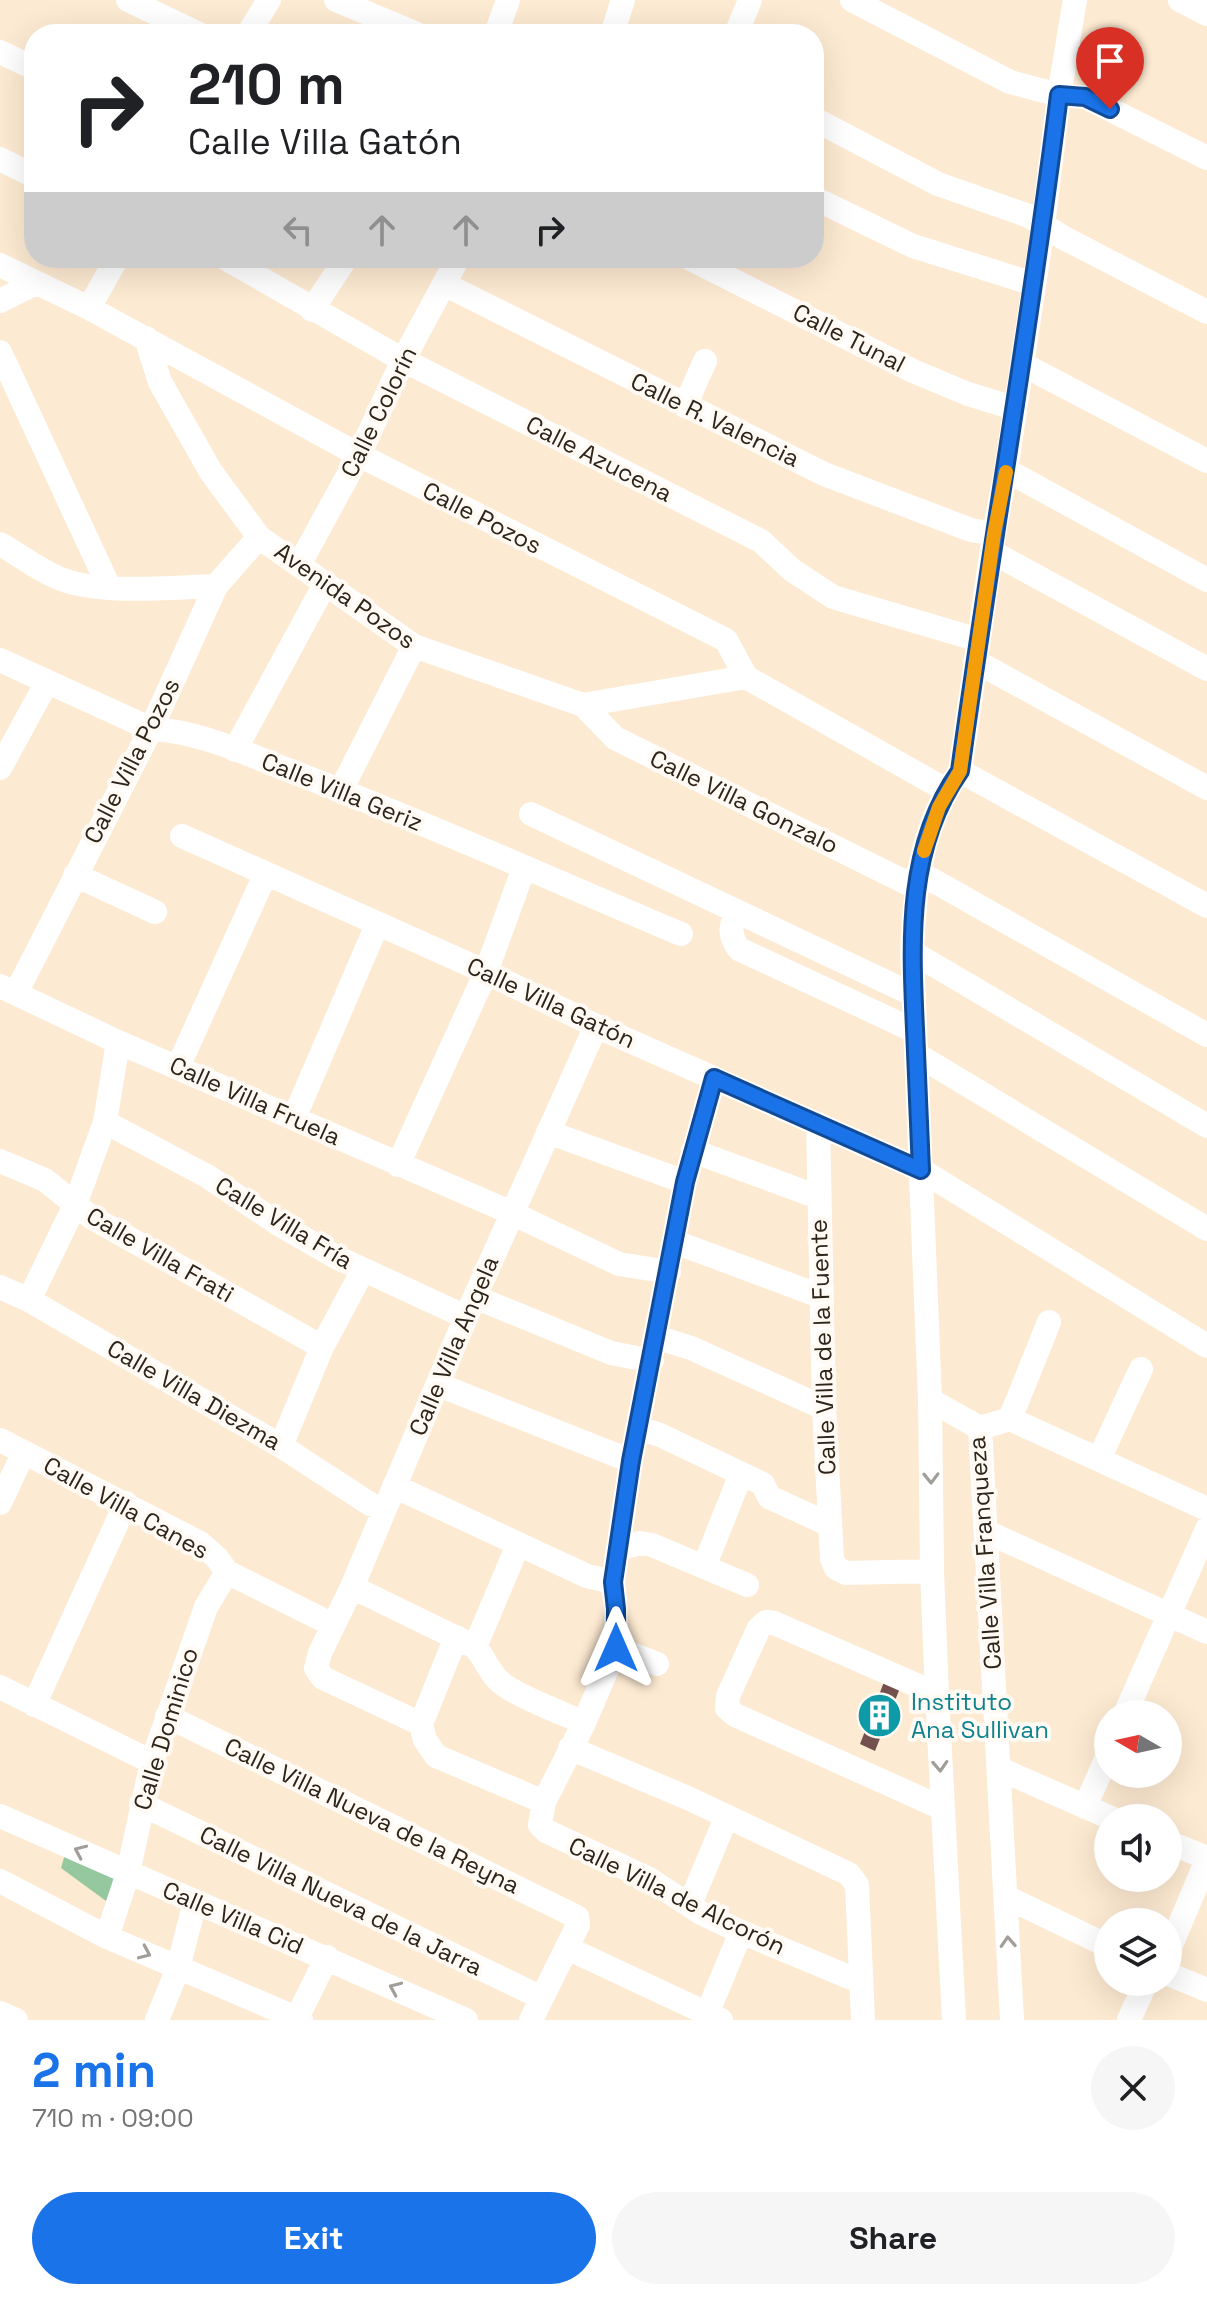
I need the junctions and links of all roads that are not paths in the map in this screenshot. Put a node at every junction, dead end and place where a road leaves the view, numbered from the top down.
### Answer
1 (128, 0) edge
2 (269, 0) edge
3 (336, 0) edge
4 (508, 0) edge
5 (623, 0) edge
6 (750, 0) edge
7 (852, 0) edge
8 (1075, 0) edge
9 (1180, 0) edge
10 (378, 9) edge
11 (1207, 14) edge
12 (178, 24) edge
13 (254, 24) edge
14 (401, 24) edge
15 (500, 24) edge
16 (615, 24) edge
17 (740, 24) edge
18 (0, 52) edge
19 (24, 63) edge
20 (1059, 95) junction
21 (824, 124) edge
22 (1207, 158) edge
23 (0, 159) edge
24 (24, 171) edge
25 (824, 203) edge
26 (1043, 226) junction
27 (0, 265) edge
28 (111, 268) edge
29 (245, 268) edge
30 (339, 268) edge
31 (453, 268) edge
32 (709, 268) edge
33 (36, 283) junction
34 (444, 284) junction
35 (1034, 284) junction
36 (0, 301) edge
37 (89, 308) junction
38 (312, 310) junction
39 (1207, 312) edge
40 (146, 338) junction
41 (0, 352) edge
42 (403, 360) junction
43 (705, 361) dead end
44 (1022, 364) junction
45 (685, 406) junction
46 (1014, 408) junction
47 (359, 455) junction
48 (1207, 461) edge
49 (1006, 470) junction
50 (259, 537) junction
51 (993, 543) junction
52 (0, 544) edge
53 (299, 565) junction
54 (1207, 580) edge
55 (325, 584) junction
56 (216, 586) junction
57 (109, 587) junction
58 (414, 646) junction
59 (977, 650) junction
60 (0, 660) edge
61 (1207, 669) edge
62 (746, 677) junction
63 (47, 682) junction
64 (583, 705) junction
65 (151, 729) junction
66 (235, 750) junction
67 (0, 768) edge
68 (953, 780) junction
69 (1207, 788) edge
70 (341, 790) junction
71 (531, 814) dead end
72 (182, 836) dead end
73 (524, 868) junction
74 (75, 875) junction
75 (265, 875) junction
76 (916, 879) junction
77 (1207, 906) edge
78 (155, 912) dead end
79 (736, 912) junction
80 (377, 925) junction
81 (681, 934) dead end
82 (912, 952) junction
83 (486, 972) junction
84 (8, 990) edge
85 (914, 995) junction
86 (596, 1026) junction
87 (1207, 1035) edge
88 (118, 1042) junction
89 (916, 1043) junction
90 (178, 1067) junction
91 (714, 1078) junction
92 (294, 1118) junction
93 (105, 1122) junction
94 (818, 1124) junction
95 (1207, 1126) edge
96 (548, 1132) junction
97 (693, 1151) junction
98 (0, 1161) edge
99 (398, 1165) junction
100 (921, 1170) junction
101 (685, 1182) junction
102 (818, 1197) junction
103 (75, 1205) junction
104 (512, 1213) junction
105 (1207, 1229) edge
106 (675, 1242) junction
107 (363, 1270) junction
108 (669, 1272) junction
109 (0, 1287) edge
110 (820, 1296) junction
111 (29, 1300) junction
112 (471, 1307) junction
113 (1049, 1322) dead end
114 (1207, 1346) edge
115 (322, 1347) junction
116 (654, 1349) junction
117 (1141, 1369) dead end
118 (439, 1385) junction
119 (930, 1400) junction
120 (824, 1408) junction
121 (1010, 1419) junction
122 (638, 1428) junction
123 (980, 1428) junction
124 (0, 1440) edge
125 (281, 1446) junction
126 (24, 1452) junction
127 (1099, 1459) junction
128 (631, 1461) junction
129 (741, 1474) junction
130 (389, 1497) junction
131 (0, 1503) edge
132 (126, 1503) junction
133 (1207, 1509) edge
134 (830, 1525) junction
135 (1207, 1529) edge
136 (987, 1532) junction
137 (518, 1545) junction
138 (619, 1549) junction
139 (704, 1567) junction
140 (932, 1571) junction
141 (227, 1572) junction
142 (613, 1582) junction
143 (747, 1585) dead end
144 (352, 1587) junction
145 (1168, 1615) junction
146 (333, 1625) junction
147 (1207, 1632) edge
148 (466, 1642) junction
149 (616, 1648) junction
150 (657, 1664) dead end
151 (0, 1687) edge
152 (937, 1694) junction
153 (1131, 1700) edge
154 (34, 1705) junction
155 (167, 1716) junction
156 (584, 1723) junction
157 (421, 1724) junction
158 (570, 1748) junction
159 (152, 1762) junction
160 (1000, 1769) junction
161 (1094, 1787) edge
162 (141, 1804) junction
163 (1085, 1807) junction
164 (942, 1808) junction
165 (1094, 1811) edge
166 (542, 1814) junction
167 (0, 1816) edge
168 (726, 1818) junction
169 (1182, 1848) edge
170 (1207, 1859) edge
171 (128, 1873) junction
172 (0, 1881) edge
173 (1006, 1897) junction
174 (195, 1902) junction
175 (690, 1904) junction
176 (1182, 1919) edge
177 (741, 1932) junction
178 (107, 1937) junction
179 (1094, 1939) edge
180 (567, 1948) junction
181 (327, 1957) junction
182 (178, 1968) junction
183 (1182, 1980) edge
184 (861, 1982) junction
185 (1207, 1990) edge
186 (1140, 1996) edge
187 (540, 1997) junction
188 (0, 2013) edge
189 (714, 2017) edge
190 (298, 2019) edge
191 (16, 2020) edge
192 (157, 2020) edge
193 (466, 2020) edge
194 (531, 2020) edge
195 (863, 2020) edge
196 (954, 2020) edge
197 (1012, 2020) edge
198 (1129, 2020) edge

1 - 12 street
2 - 13 street
3 - 10 street
4 - 15 street
5 - 16 street
6 - 17 street
7 - 20 street
8 - 20 street, Calle Villa Franqueza
9 - 11 street
10 - 14 street
18 - 19 street
20 - 22 street
20 - 26 street, Calle Villa Franqueza
21 - 26 street
23 - 24 street
25 - 35 street
26 - 35 street, Calle Villa Franqueza
26 - 39 street
27 - 33 street, Calle Pozos
28 - 37 street
29 - 38 street, Calle Azucena
30 - 38 street
31 - 34 street, Calle Colorín
32 - 46 street, Calle Tunal
33 - 36 street
33 - 37 street, Calle Pozos
34 - 42 street, Calle Colorín
34 - 45 street, Calle R. Valencia
35 - 44 street, Calle Villa Franqueza
37 - 40 street, Calle Pozos
38 - 42 street, Calle Azucena
40 - 47 street, Calle Pozos
40 - 50 street, Avenida Pozos
41 - 57 street
42 - 47 street, Calle Colorín
42 - 59 street, Calle Azucena
43 - 45 street
44 - 46 street, Calle Villa Franqueza
44 - 48 street
45 - 51 street, Calle R. Valencia
46 - 49 street, Calle Villa Franqueza
47 - 53 street, Calle Colorín
47 - 62 street, Calle Pozos
49 - 51 street, Calle Villa Franqueza
49 - 54 street
50 - 53 street, Avenida Pozos
50 - 56 street, Calle Villa Pozos
51 - 59 street, Calle Villa Franqueza
51 - 61 street, Calle R. Valencia
52 - 57 street
53 - 55 street, Avenida Pozos
55 - 58 street, Avenida Pozos
55 - 66 street
56 - 57 street
56 - 65 street, Calle Villa Pozos
58 - 64 street, Avenida Pozos
58 - 70 street
59 - 68 street, Calle Villa Franqueza
59 - 69 street, Calle Azucena
60 - 63 street, Calle Villa Geriz
62 - 64 street, Avenida Pozos
62 - 68 street
63 - 65 street, Calle Villa Geriz
63 - 67 street
64 - 76 street, Calle Villa Gonzalo
65 - 66 street, Calle Villa Geriz
65 - 74 street, Calle Villa Pozos
66 - 70 street, Calle Villa Geriz
68 - 76 street, Calle Villa Franqueza
68 - 77 street
70 - 73 street, Calle Villa Geriz
71 - 79 street
72 - 75 street, Calle Villa Gatón
73 - 81 street, Calle Villa Geriz
73 - 83 street
74 - 78 street
74 - 84 street, Calle Villa Pozos
75 - 80 street, Calle Villa Gatón
75 - 90 street
76 - 82 street, Calle Villa Franqueza
76 - 87 street
79 - 85 street
79 - 89 street
80 - 83 street, Calle Villa Gatón
80 - 92 street
82 - 85 street, Calle Villa Franqueza
82 - 95 street
83 - 86 street, Calle Villa Gatón
83 - 99 street
84 - 88 street, Calle Villa Fruela
85 - 89 street, Calle Villa Franqueza
86 - 91 street, Calle Villa Gatón
86 - 96 street, Calle Villa Angela
88 - 90 street, Calle Villa Fruela
88 - 93 street
89 - 100 street, Calle Villa Franqueza
89 - 105 street
90 - 92 street, Calle Villa Fruela
91 - 94 street, Calle Villa Gatón
91 - 97 street
92 - 99 street, Calle Villa Fruela
93 - 103 street
93 - 107 street, Calle Villa Fría
94 - 100 street, Calle Villa Gatón
94 - 102 street, Calle Villa de la Fuente
96 - 101 street
96 - 104 street, Calle Villa Angela
97 - 101 street
97 - 102 street
98 - 103 street, Calle Villa Frati
99 - 104 street, Calle Villa Fruela
100 - 114 street
100 - 119 street, Calle Villa Franqueza
101 - 106 street
102 - 110 street, Calle Villa de la Fuente
103 - 111 street
103 - 115 street, Calle Villa Frati
104 - 108 street, Calle Villa Fruela
104 - 112 street, Calle Villa Angela
106 - 108 street
106 - 110 street
107 - 112 street, Calle Villa Fría
107 - 115 street
108 - 116 street
109 - 111 street, Calle Villa Diezma
110 - 120 street, Calle Villa de la Fuente
111 - 125 street, Calle Villa Diezma
112 - 116 street, Calle Villa Fría
112 - 118 street, Calle Villa Angela
113 - 121 street
115 - 125 street
116 - 120 street, Calle Villa Fría
116 - 122 street
117 - 127 street
118 - 128 street
118 - 130 street, Calle Villa Angela
119 - 123 street, Calle Villa Franqueza
119 -> 140 street, Calle Villa Franqueza
120 - 134 street, Calle Villa de la Fuente
121 - 123 street
121 - 127 street
122 - 128 street
122 - 129 street
123 - 136 street, Calle Villa Franqueza
124 - 126 street, Calle Villa Canes
125 - 130 street, Calle Villa Diezma
126 - 131 street
126 - 132 street, Calle Villa Canes
127 - 133 street
128 - 138 street
129 - 134 street
129 - 139 street
130 - 137 street, Calle Villa Diezma
130 - 144 street, Calle Villa Angela
132 - 141 street, Calle Villa Canes
132 - 154 street
134 - 140 street, Calle Villa de la Fuente
135 - 145 street
136 - 145 street
136 - 160 street, Calle Villa Franqueza
137 - 142 street, Calle Villa Diezma
137 - 148 street
138 - 139 street
138 - 142 street
139 - 143 street
140 - 152 street, Calle Villa Franqueza
141 - 146 street, Calle Villa Canes
141 - 155 street, Calle Dominico
142 - 149 street
144 - 146 street, Calle Villa Angela
144 - 148 street
145 - 147 street
145 - 153 street
146 - 157 street, Calle Villa Angela
148 - 156 street
148 - 157 street
149 - 150 street
149 - 156 street
151 - 154 street
152 -> 164 street, Calle Villa Franqueza
152 - 164 street
154 - 159 street
155 - 159 street, Calle Dominico
155 - 180 street, Calle Villa Nueva de la Reyna
156 - 158 street
157 - 166 street, Calle Villa de Alcorón
158 - 166 street
158 - 168 street
159 - 162 street, Calle Dominico
160 - 163 street
160 - 173 street, Calle Villa Franqueza
161 - 163 street
162 - 171 street, Calle Dominico
162 - 187 street, Calle Villa Nueva de la Jarra
163 - 165 street
164 - 196 street, Calle Villa Franqueza
166 - 175 street, Calle Villa de Alcorón
171 -> 167 street, Calle Villa Cid
168 - 175 street
168 - 184 street
169 - 170 street
170 - 176 street
171 - 174 street, Calle Villa Cid
171 - 178 street, Calle Dominico
172 - 178 street
173 - 179 street
197 -> 173 street, Calle Villa Franqueza
174 - 181 street, Calle Villa Cid
174 - 182 street
175 - 177 street, Calle Villa de Alcorón
177 - 184 street, Calle Villa de Alcorón
177 - 189 street
178 -> 182 street
180 - 187 street
180 - 189 street
181 - 190 street
193 -> 181 street, Calle Villa Cid
182 - 190 street
182 - 192 street
183 - 185 street
184 - 195 street
186 - 198 street
187 - 194 street
188 - 191 street

